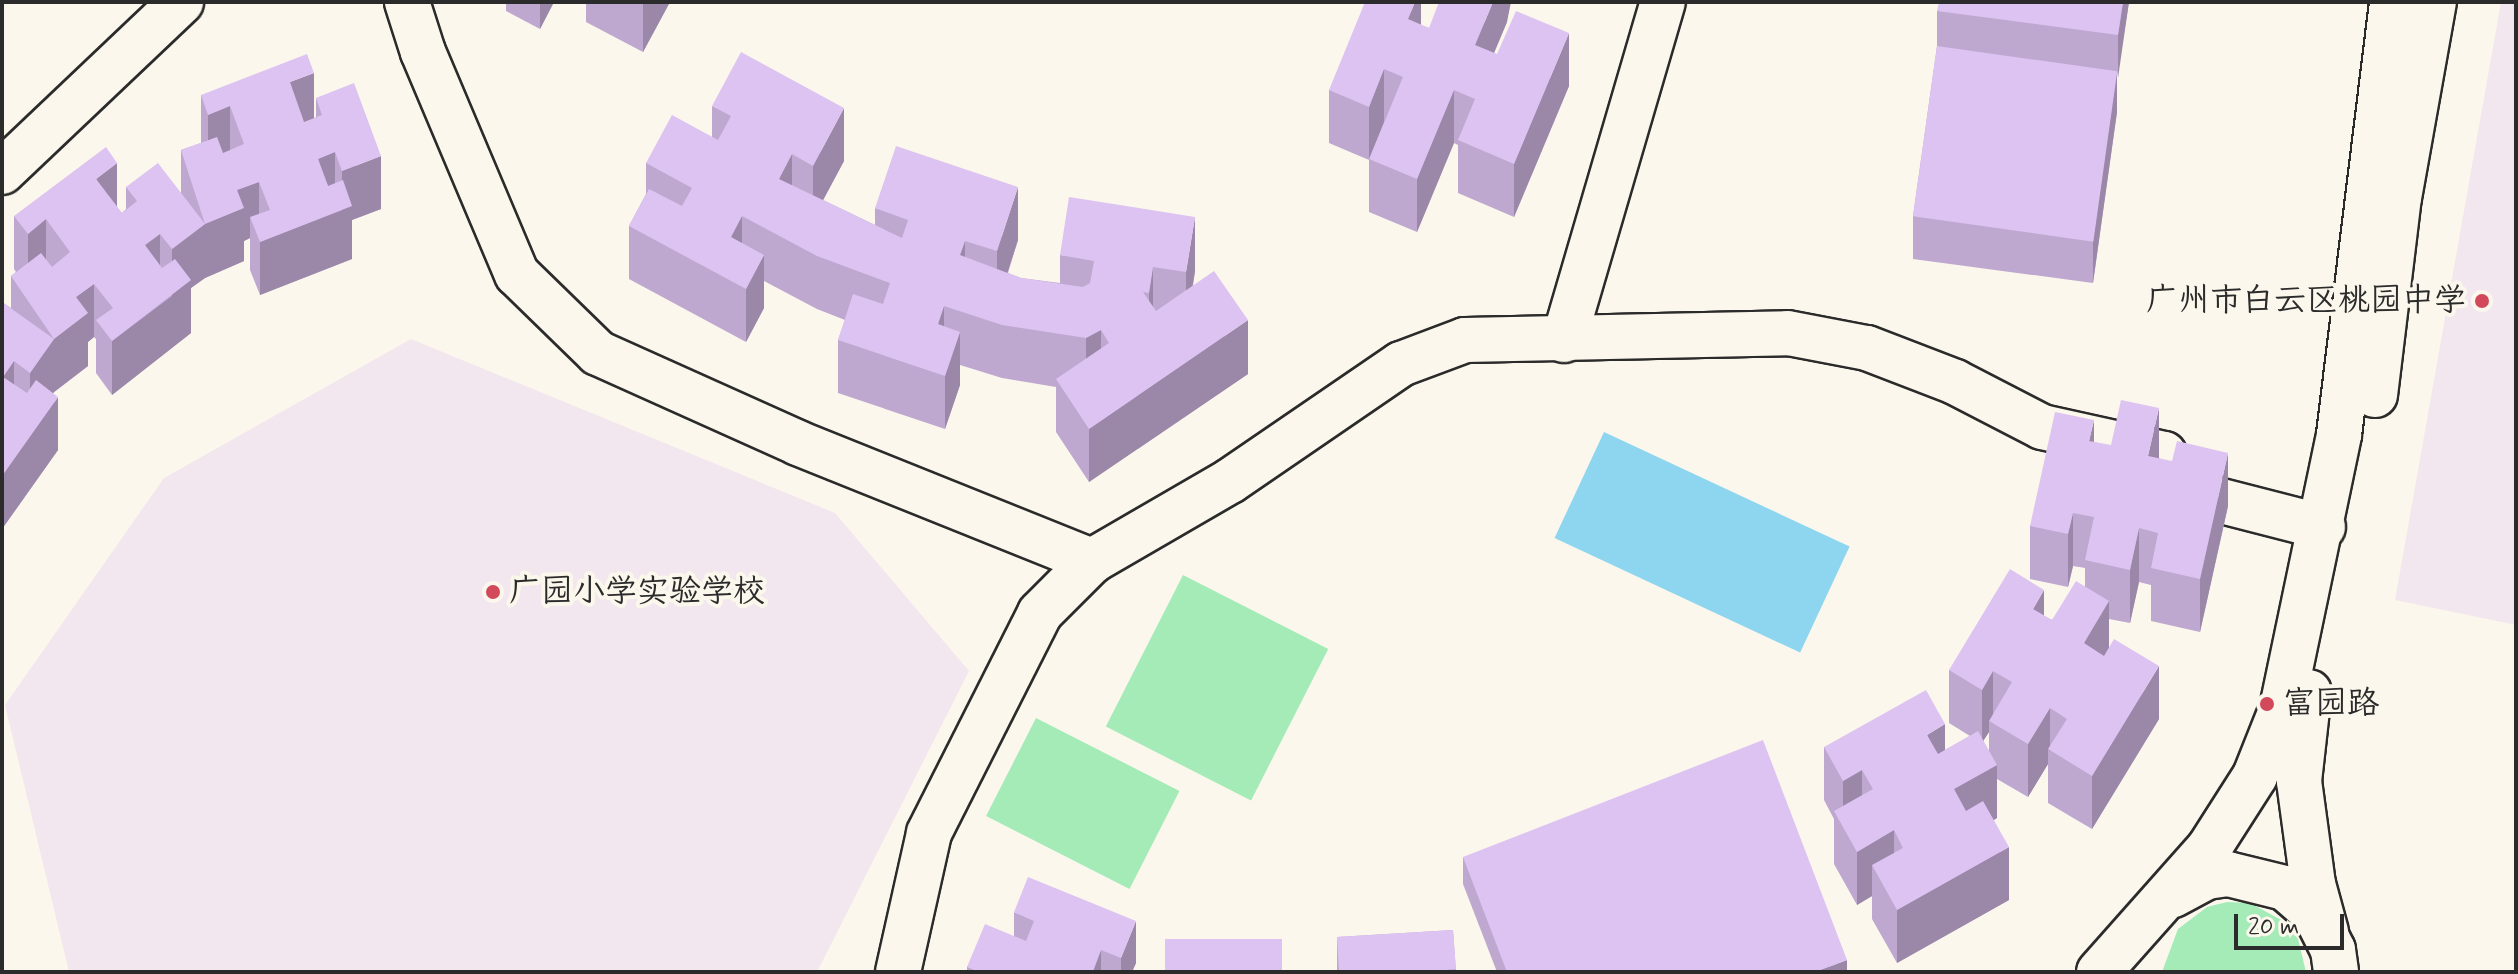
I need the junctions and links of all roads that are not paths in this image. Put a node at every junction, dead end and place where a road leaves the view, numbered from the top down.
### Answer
1 (181, 2) edge
2 (407, 2) edge
3 (1663, 2) edge
4 (2412, 10) edge
5 (2, 172) edge
6 (1564, 340) junction
7 (2323, 527) junction
8 (1092, 561) junction
9 (2156, 911) junction
10 (2331, 952) edge
11 (898, 972) edge
12 (2099, 972) edge
13 (2132, 972) edge

1 - 5 street
2 - 8 street
3 - 6 street
4 - 7 street
4 - 10 street
6 - 7 street
6 - 8 street
7 - 9 street
8 - 11 street
9 - 10 street
9 - 12 street
9 - 13 street

